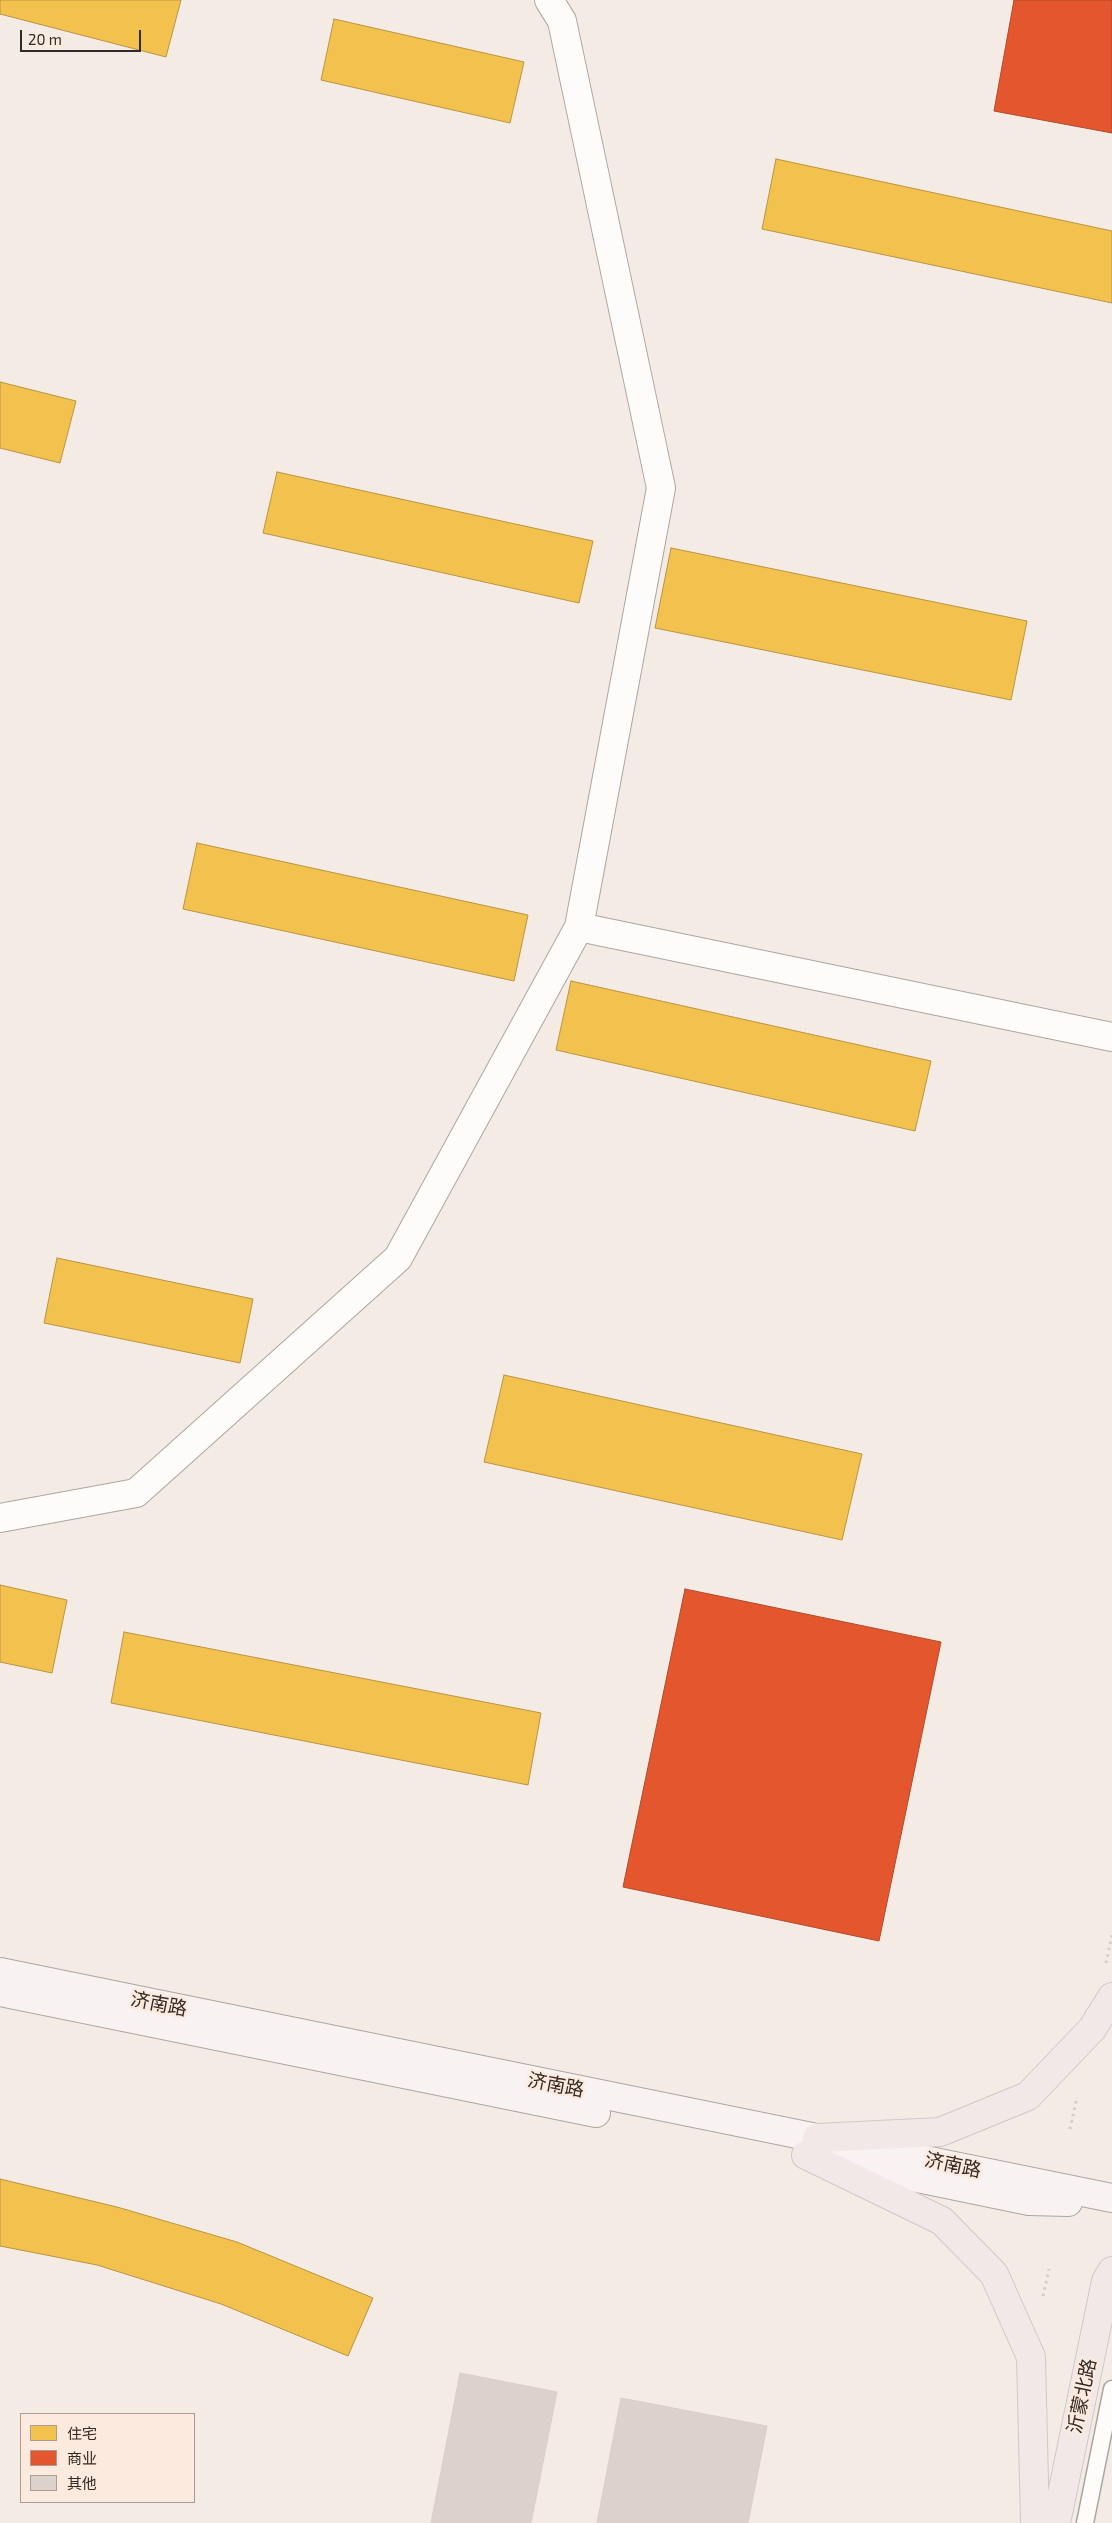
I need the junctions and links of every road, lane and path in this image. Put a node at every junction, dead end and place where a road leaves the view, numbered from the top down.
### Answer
1 (549, 0) edge
2 (579, 927) junction
3 (1112, 1037) edge
4 (0, 1518) edge
5 (0, 1972) edge
6 (0, 1992) edge
7 (1112, 1997) edge
8 (812, 2146) junction
9 (1112, 2198) edge
10 (1112, 2204) edge
11 (1112, 2271) edge
12 (1112, 2389) edge
13 (1035, 2523) edge
14 (1056, 2523) edge
15 (1085, 2523) edge

1 - 2 street
2 - 3 street
2 - 4 street
5 - 8 street, 济南路
6 - 8 street, 济南路
7 - 8 main road
8 - 9 street, 济南路
8 - 10 street, 济南路
8 - 13 main road
11 - 14 main road, 沂蒙北路
12 - 15 lane

